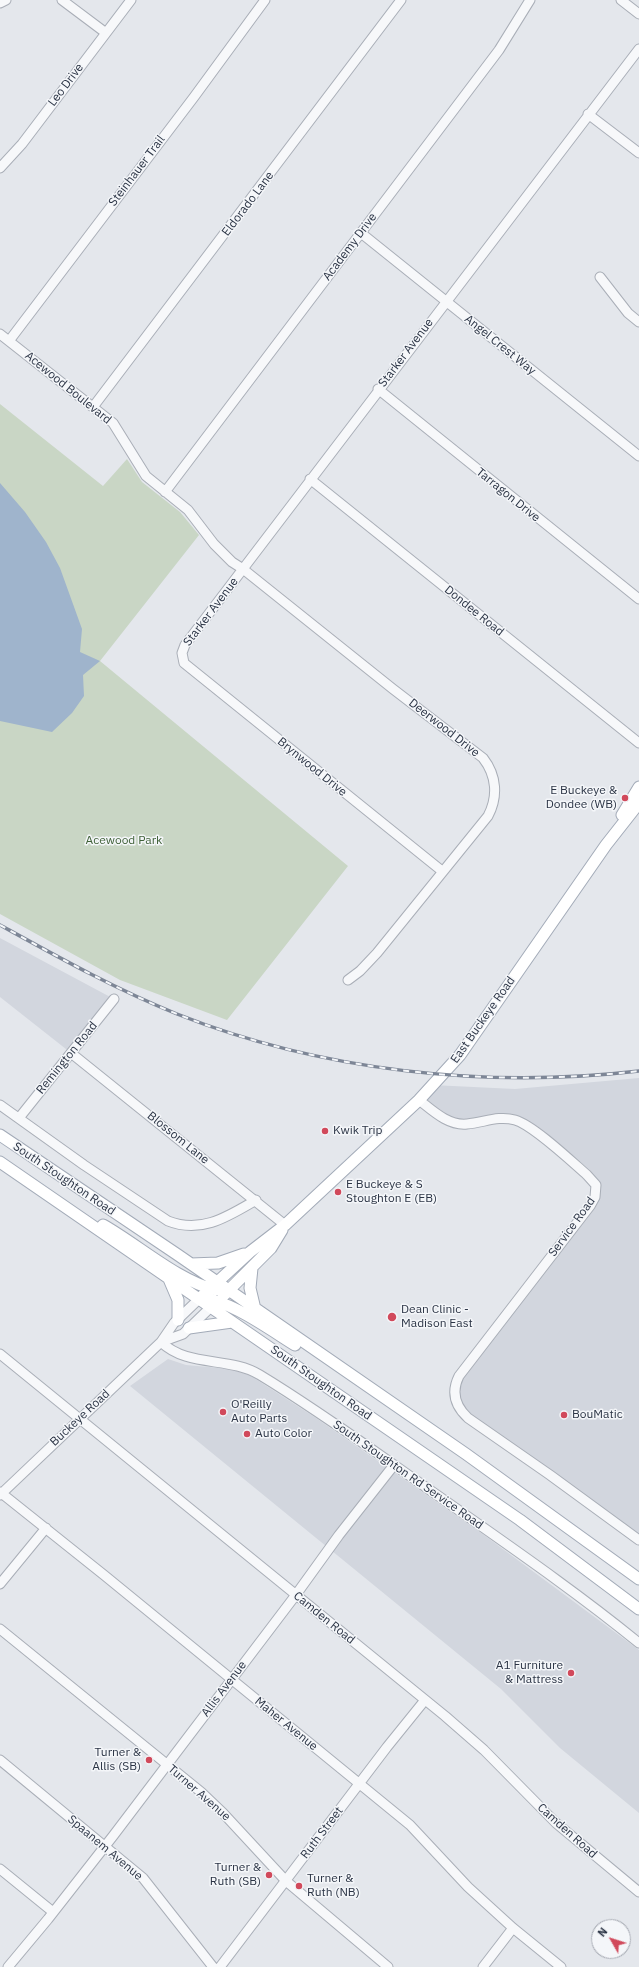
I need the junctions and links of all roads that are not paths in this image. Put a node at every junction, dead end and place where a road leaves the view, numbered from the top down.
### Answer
1 (6, 0) edge
2 (62, 0) edge
3 (131, 0) edge
4 (265, 0) edge
5 (401, 0) edge
6 (530, 0) edge
7 (621, 0) edge
8 (0, 3) edge
9 (639, 14) edge
10 (106, 32) junction
11 (639, 49) edge
12 (588, 114) junction
13 (639, 153) edge
14 (0, 168) edge
15 (361, 233) junction
16 (600, 277) dead end
17 (446, 301) junction
18 (639, 322) edge
19 (0, 334) edge
20 (9, 341) junction
21 (378, 389) junction
22 (93, 407) junction
23 (639, 456) edge
24 (310, 479) junction
25 (165, 492) junction
26 (243, 569) junction
27 (639, 599) edge
28 (183, 661) joint
29 (639, 743) edge
30 (639, 787) edge
31 (639, 803) edge
32 (606, 845) junction
33 (442, 872) junction
34 (348, 980) dead end
35 (114, 999) dead end
36 (71, 1053) junction
37 (419, 1100) junction
38 (0, 1105) edge
39 (19, 1118) junction
40 (0, 1135) edge
41 (0, 1162) edge
42 (46, 1194) junction
43 (256, 1200) junction
44 (285, 1224) junction
45 (250, 1252) junction
46 (191, 1264) junction
47 (252, 1268) junction
48 (169, 1278) junction
49 (213, 1286) junction
50 (228, 1291) junction
51 (199, 1299) junction
52 (214, 1304) junction
53 (255, 1310) junction
54 (178, 1320) junction
55 (232, 1322) junction
56 (189, 1328) junction
57 (161, 1342) junction
58 (0, 1354) edge
59 (402, 1409) junction
60 (79, 1418) junction
61 (394, 1465) junction
62 (1, 1493) edge
63 (46, 1528) junction
64 (639, 1540) edge
65 (639, 1579) edge
66 (0, 1584) edge
67 (295, 1596) junction
68 (639, 1609) edge
69 (0, 1628) edge
70 (639, 1643) edge
71 (231, 1680) junction
72 (425, 1700) junction
73 (0, 1760) edge
74 (167, 1766) junction
75 (359, 1783) junction
76 (104, 1846) junction
77 (0, 1869) edge
78 (286, 1881) junction
79 (639, 1892) edge
80 (53, 1912) junction
81 (513, 1928) junction
82 (8, 1967) edge
83 (213, 1967) edge
84 (220, 1967) edge
85 (388, 1967) edge
86 (483, 1967) edge
87 (561, 1967) edge

1 - 8 street
2 - 10 street
3 - 10 street, Leo Drive
4 - 20 street, Steinhauer Trail
5 - 22 street, Eldorado Lane
6 - 15 street, Academy Drive
7 - 9 street
10 - 14 street, Leo Drive
11 - 12 street, Starker Avenue
12 - 13 street
12 - 17 street, Starker Avenue
15 - 17 street, Angel Crest Way
15 - 25 street, Academy Drive
16 - 18 street
17 - 21 street, Starker Avenue
17 - 23 street, Angel Crest Way
19 - 20 street, Acewood Boulevard
20 - 22 street, Acewood Boulevard
21 - 24 street, Starker Avenue
21 - 27 street, Tarragon Drive
22 - 25 street, Acewood Boulevard
24 - 26 street, Starker Avenue
24 - 29 street, Dondee Road
25 - 26 street, Acewood Boulevard
26 - 28 street, Starker Avenue
26 - 33 street, Deerwood Drive
28 - 33 street, Brynwood Drive
30 - 32 main road, East Buckeye Road
31 - 32 main road, East Buckeye Road
32 - 37 main road, East Buckeye Road
33 - 34 street, Deerwood Drive
35 - 36 street, Remington Road
36 - 39 street, Remington Road
36 - 43 street, Blossom Lane
37 - 44 main road, East Buckeye Road
37 - 64 street, Service Road
38 - 39 street
39 - 43 street
40 - 46 main road, South Stoughton Road
41 - 42 main road, South Stoughton Road
42 - 48 main road, South Stoughton Road
42 - 49 main road
43 - 44 street, Blossom Lane
44 - 45 main road, East Buckeye Road
44 - 47 main road, East Buckeye Road
45 - 46 main road
45 - 49 main road, East Buckeye Road
46 - 49 main road, South Stoughton Road
47 - 50 main road, East Buckeye Road
47 - 53 main road
48 - 51 main road, South Stoughton Road
48 - 54 main road
49 - 50 main road, South Stoughton Road
49 - 51 main road, East Buckeye Road
50 - 52 main road, East Buckeye Road
50 - 53 main road, South Stoughton Road
51 - 52 main road, South Stoughton Road
51 - 54 street, Buckeye Road
52 - 55 main road, South Stoughton Road
52 - 56 street, Buckeye Road
52 - 59 main road
53 - 59 main road, South Stoughton Road
54 - 57 street, Buckeye Road
55 - 56 main road
55 - 68 main road, South Stoughton Road
56 - 57 street, Buckeye Road
57 - 60 street, Buckeye Road
57 - 61 street, South Stoughton Rd Service Road
58 - 60 street, Camden Road
59 - 65 main road, South Stoughton Road
60 - 62 street, Buckeye Road
60 - 67 street, Camden Road
61 - 67 street, Allis Avenue
61 - 70 street, South Stoughton Rd Service Road
62 - 63 street, Maher Avenue
63 - 66 street
63 - 71 street, Maher Avenue
67 - 71 street, Allis Avenue
67 - 72 street, Camden Road
69 - 74 street, Turner Avenue
71 - 74 street, Allis Avenue
71 - 75 street, Maher Avenue
72 - 75 street, Ruth Street
72 - 79 street, Camden Road
73 - 76 street, Spaanem Avenue
74 - 76 street, Allis Avenue
74 - 78 street, Turner Avenue
75 - 78 street, Ruth Street
75 - 81 street, Maher Avenue
76 - 80 street, Allis Avenue
76 - 83 street, Spaanem Avenue
77 - 80 street
78 - 84 street, Ruth Street
78 - 85 street, Turner Avenue
80 - 82 street, Allis Avenue
81 - 86 street
81 - 87 street, Maher Avenue

